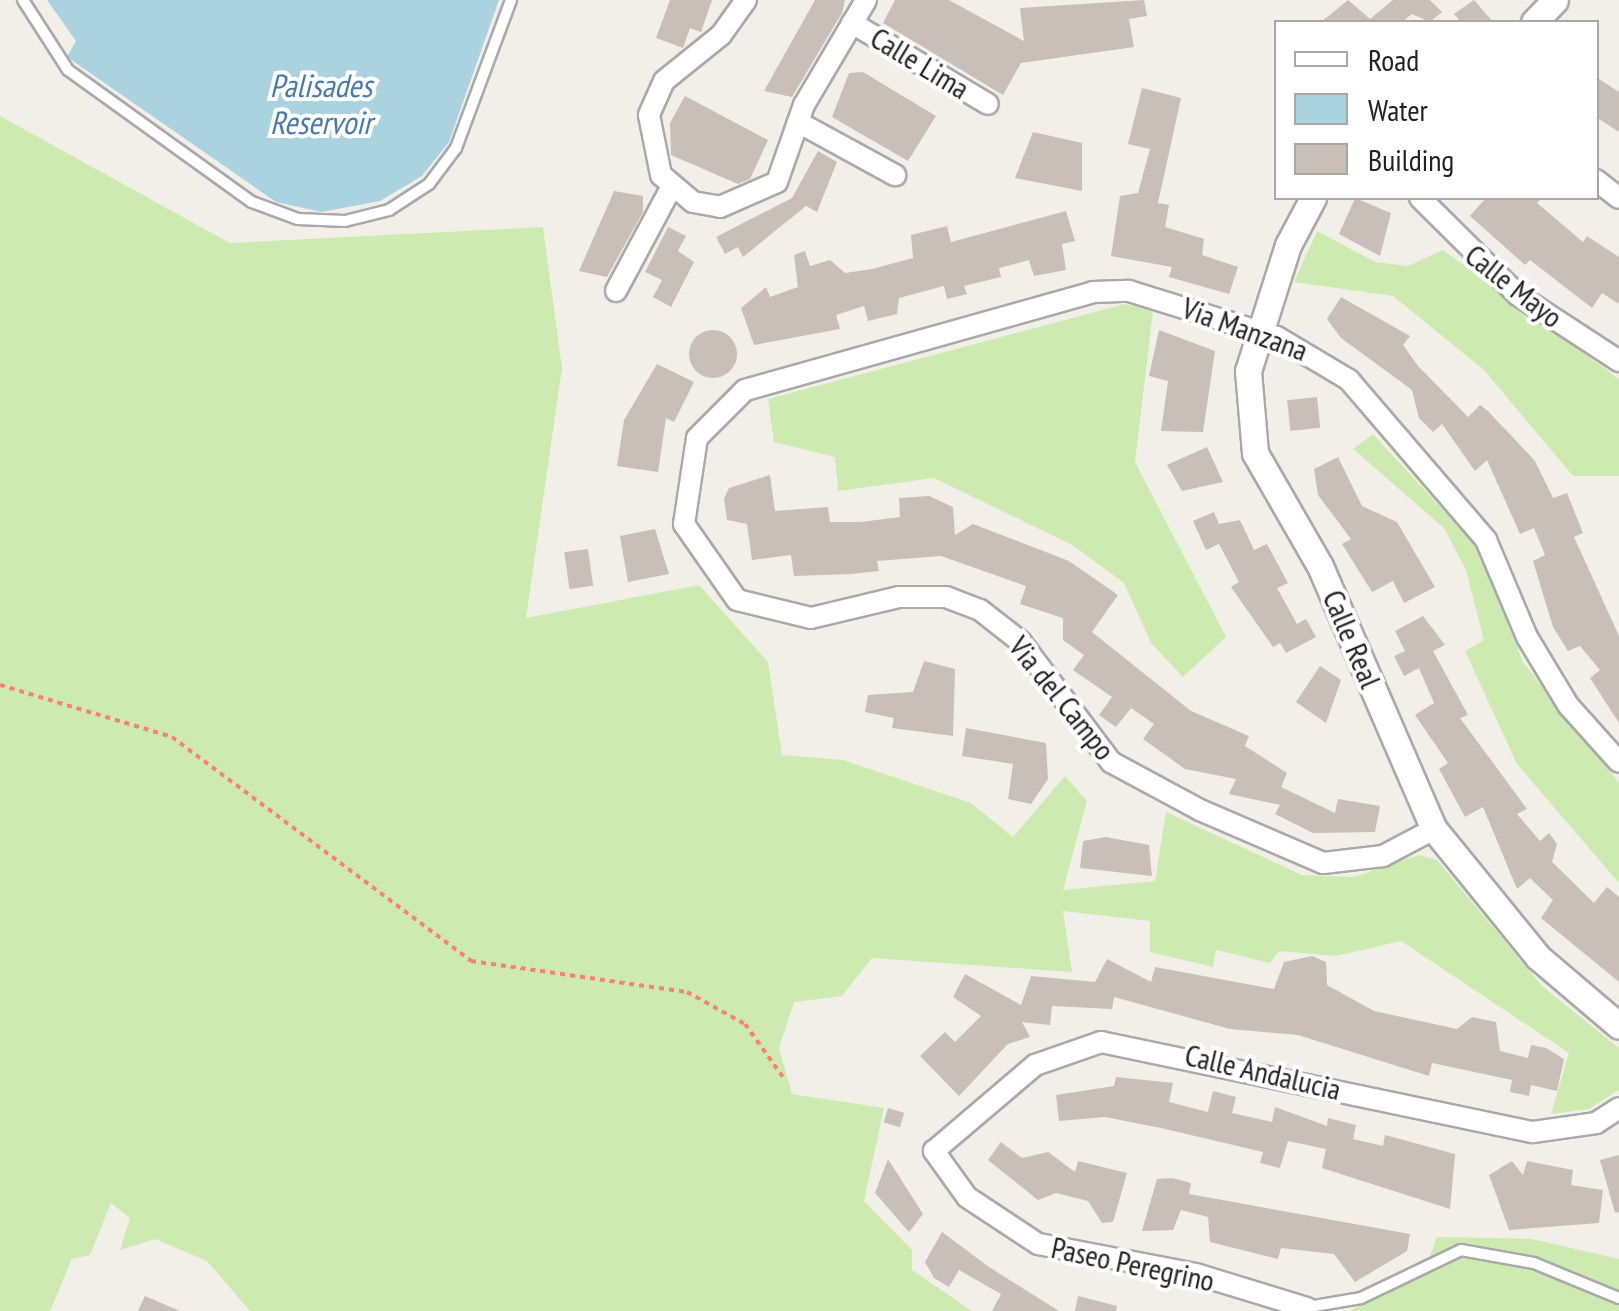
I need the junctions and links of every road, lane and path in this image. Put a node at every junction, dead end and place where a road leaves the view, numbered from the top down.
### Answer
1 (23, 0) edge
2 (511, 0) edge
3 (746, 0) edge
4 (866, 0) edge
5 (1554, 0) edge
6 (1536, 20) edge
7 (852, 23) junction
8 (988, 104) dead end
9 (798, 122) junction
10 (895, 175) dead end
11 (1599, 182) edge
12 (671, 188) junction
13 (1619, 198) edge
14 (1312, 200) edge
15 (1422, 200) edge
16 (616, 291) dead end
17 (1258, 331) junction
18 (1619, 362) edge
19 (698, 438) joint
20 (0, 685) edge
21 (1619, 762) edge
22 (1434, 829) junction
23 (1619, 1026) edge
24 (784, 1077) dead end
25 (1619, 1108) edge
26 (934, 1151) joint
27 (1619, 1298) edge
28 (1306, 1308) joint

1 - 2 lane
3 - 12 street
4 - 7 street
5 - 6 street
7 - 8 street, Calle Lima
7 - 9 street
9 - 10 street
9 - 12 street
11 - 13 street
12 - 16 street
14 - 17 street, Calle Real
15 - 18 street, Calle Mayo
17 - 19 street, Via Manzana
17 - 21 street, Via Manzana
17 - 22 street, Calle Real
19 - 22 street, Via del Campo
20 - 24 path
22 - 23 street, Calle Real
25 - 26 street, Calle Andalucia
26 - 28 street, Paseo Peregrino
27 - 28 lane

